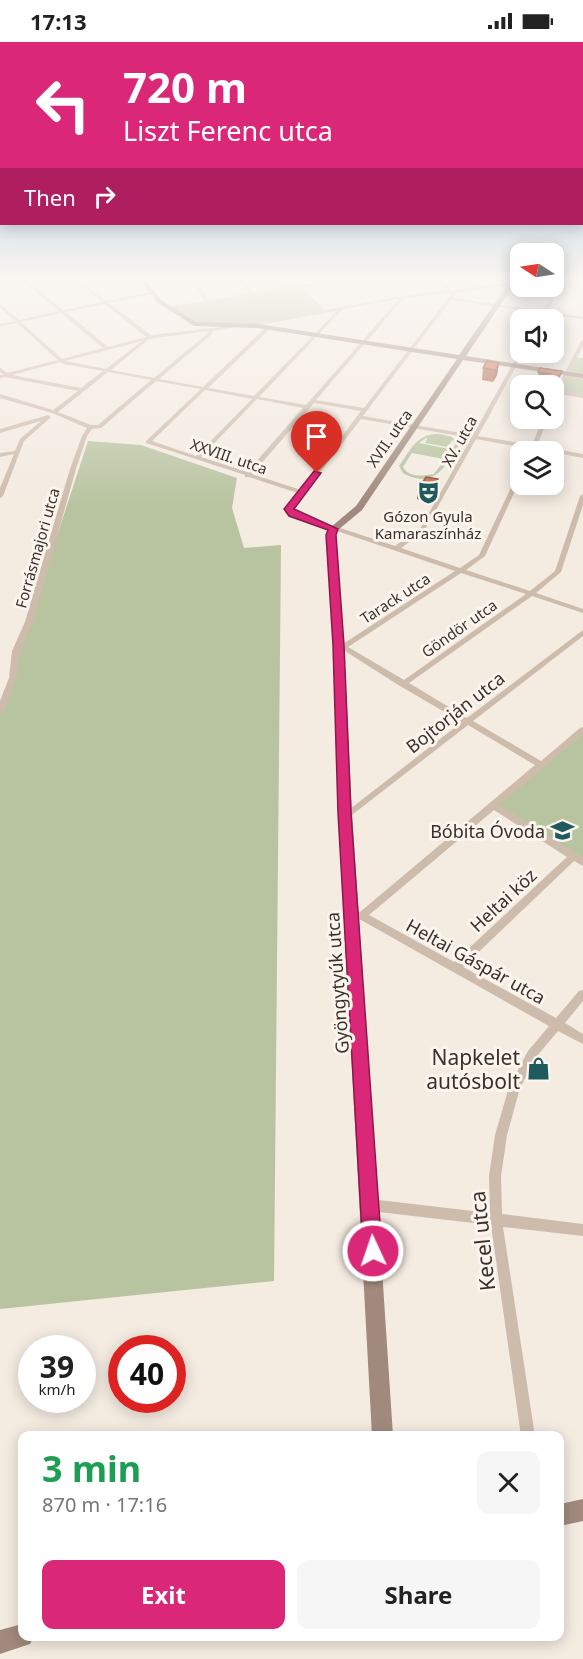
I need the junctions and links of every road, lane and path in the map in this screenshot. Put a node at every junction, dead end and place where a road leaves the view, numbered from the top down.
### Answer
1 (54, 355) edge
2 (80, 355) edge
3 (127, 355) edge
4 (184, 355) edge
5 (240, 355) edge
6 (295, 355) edge
7 (351, 355) edge
8 (407, 355) edge
9 (446, 355) edge
10 (464, 355) edge
11 (575, 357) joint
12 (462, 358) junction
13 (583, 358) edge
14 (60, 361) junction
15 (516, 363) edge
16 (514, 366) junction
17 (0, 368) edge
18 (108, 371) junction
19 (567, 374) junction
20 (7, 375) junction
21 (583, 376) edge
22 (0, 377) edge
23 (155, 380) junction
24 (564, 380) edge
25 (205, 389) junction
26 (82, 390) junction
27 (564, 393) edge
28 (0, 396) edge
29 (583, 396) edge
30 (254, 398) junction
31 (312, 401) junction
32 (306, 407) junction
33 (366, 410) junction
34 (54, 412) junction
35 (360, 417) junction
36 (90, 427) junction
37 (416, 427) junction
38 (0, 431) edge
39 (474, 437) junction
40 (510, 445) edge
41 (0, 448) edge
42 (10, 452) junction
43 (18, 452) junction
44 (564, 454) edge
45 (0, 455) edge
46 (583, 456) edge
47 (197, 458) junction
48 (247, 476) junction
49 (302, 492) junction
50 (511, 495) edge
51 (0, 496) edge
52 (583, 496) edge
53 (334, 529) junction
54 (395, 549) junction
55 (461, 571) junction
56 (531, 594) junction
57 (583, 611) edge
58 (583, 632) edge
59 (341, 646) junction
60 (403, 684) junction
61 (0, 711) edge
62 (467, 722) junction
63 (583, 730) edge
64 (541, 765) junction
65 (494, 806) junction
66 (345, 816) junction
67 (574, 856) junction
68 (583, 862) edge
69 (357, 916) junction
70 (455, 968) junction
71 (583, 994) edge
72 (555, 1024) junction
73 (583, 1039) edge
74 (370, 1205) junction
75 (496, 1220) junction
76 (583, 1230) edge
77 (383, 1431) edge
78 (527, 1431) edge
79 (583, 1510) edge
80 (564, 1514) edge
81 (18, 1637) edge
82 (0, 1642) edge

1 - 14 street
2 - 14 street
3 - 18 street
4 - 23 street
5 - 25 street
6 - 30 street
7 - 31 street
8 - 33 street
9 - 12 street
10 - 12 street, XVII. utca
11 - 13 street
11 - 19 street
12 - 16 street
12 - 37 street, XVII. utca
14 - 18 street
14 - 20 street
15 - 16 street, XV. utca
16 - 19 street
16 - 39 street, XV. utca
17 - 20 street
18 - 23 street
18 - 26 street
19 - 21 street
19 - 24 street
20 - 22 street
20 - 26 street
23 - 25 street
23 - 36 street
25 - 30 street
25 - 47 street, XXVIII. utca
26 - 34 street
27 - 29 street
28 - 34 street
30 - 32 street
30 - 47 street
31 - 32 street
31 - 33 street
32 - 48 street
33 - 35 street
34 - 36 street
35 - 37 street
35 - 49 street
36 - 61 street, Forrásmajori utca
37 - 39 street
37 - 53 street, XVII. utca
38 - 43 street
39 - 40 street
39 - 54 street, XV. utca
41 - 42 street
42 - 43 street
42 - 45 street
43 - 51 street
44 - 46 street
47 - 48 street, XXVIII. utca
48 - 49 street, XXVIII. utca
49 - 53 street
50 - 55 street, Tarack utca
52 - 56 street, Göndör utca
53 - 54 street
53 - 59 street, Gyöngytyúk utca
54 - 55 street
55 - 56 street
55 - 59 street, Tarack utca
56 - 57 street
56 - 60 street, Göndör utca
58 - 62 street, Bojtorján utca
59 - 60 street
59 - 66 street, Gyöngytyúk utca
60 - 62 street
62 - 64 street
62 - 66 street, Bojtorján utca
63 - 64 street
64 - 65 street
65 - 67 street
65 - 69 street
66 - 69 street, Gyöngytyúk utca
67 - 68 street
67 - 70 street, Heltai köz
69 - 70 street, Heltai Gáspár utca
69 - 74 street, Gyöngytyúk utca
70 - 72 street, Heltai Gáspár utca
71 - 72 street, Kecel utca
72 - 73 street, Heltai Gáspár utca
72 - 75 street, Kecel utca
74 - 75 street
74 - 77 street, Gyöngytyúk utca
75 - 76 street
75 - 78 street, Kecel utca
79 - 80 street
81 - 82 street

